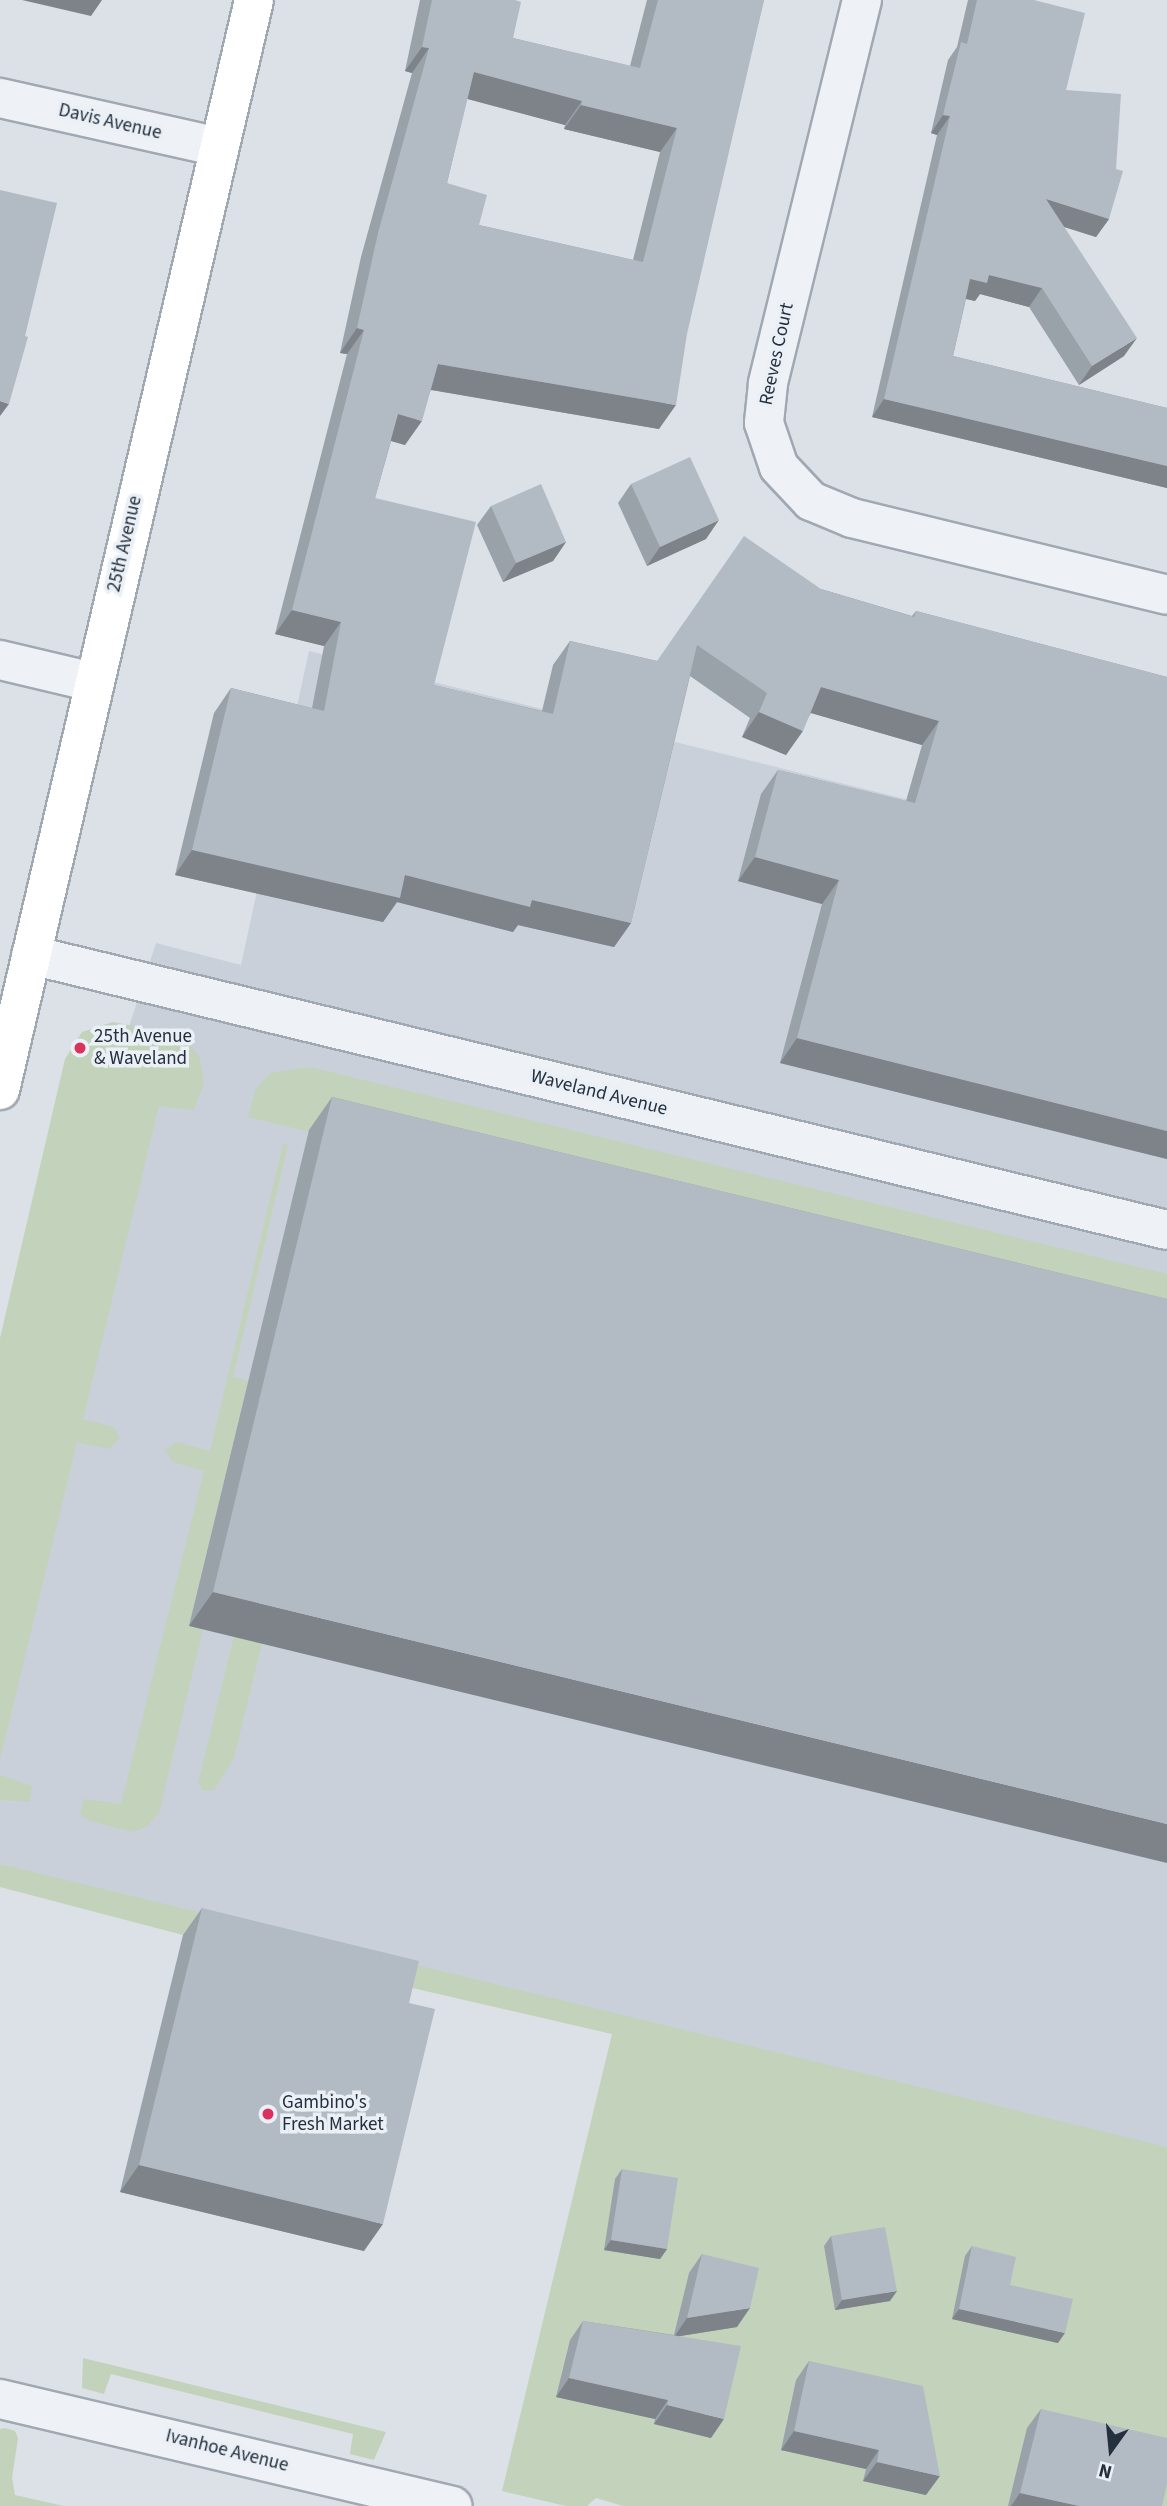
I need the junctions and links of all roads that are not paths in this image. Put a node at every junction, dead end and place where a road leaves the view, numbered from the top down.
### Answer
1 (254, 0) edge
2 (862, 0) edge
3 (0, 98) edge
4 (219, 147) junction
5 (1167, 595) edge
6 (0, 660) edge
7 (93, 682) junction
8 (31, 956) junction
9 (0, 1090) edge
10 (1167, 1230) edge
11 (0, 2399) edge
12 (453, 2506) edge

1 - 4 street, 25th Avenue
2 - 5 street, Reeves Court
3 - 4 street, Davis Avenue
4 - 7 street, 25th Avenue
6 - 7 street
7 - 8 street, 25th Avenue
8 - 9 street, 25th Avenue
8 - 10 street, Waveland Avenue
11 - 12 street, Ivanhoe Avenue

